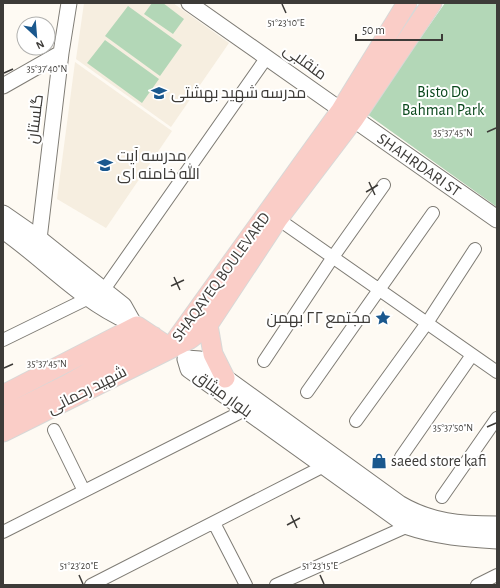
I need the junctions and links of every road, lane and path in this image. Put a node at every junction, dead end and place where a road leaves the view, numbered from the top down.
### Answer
1 (69, 3) edge
2 (189, 3) edge
3 (407, 3) edge
4 (432, 3) edge
5 (61, 53) junction
6 (267, 57) junction
7 (3, 86) edge
8 (347, 115) junction
9 (384, 185) dead end
10 (433, 213) dead end
11 (3, 214) edge
12 (278, 219) junction
13 (497, 220) edge
14 (10, 233) edge
15 (39, 239) junction
16 (475, 249) dead end
17 (332, 257) junction
18 (378, 289) junction
19 (96, 295) junction
20 (427, 323) junction
21 (134, 324) junction
22 (208, 324) junction
23 (153, 336) junction
24 (3, 340) edge
25 (170, 348) junction
26 (472, 355) junction
27 (186, 359) junction
28 (264, 361) dead end
29 (497, 372) edge
30 (224, 378) junction
31 (307, 392) dead end
32 (3, 395) edge
33 (245, 410) junction
34 (3, 416) edge
35 (497, 418) edge
36 (356, 421) dead end
37 (54, 430) dead end
38 (3, 432) edge
39 (401, 457) dead end
40 (324, 466) junction
41 (84, 491) junction
42 (442, 497) dead end
43 (214, 523) junction
44 (497, 525) edge
45 (408, 526) junction
46 (3, 532) edge
47 (497, 540) edge
48 (497, 575) edge
49 (91, 585) edge
50 (246, 585) edge
51 (276, 585) edge
52 (477, 585) edge

1 - 5 street, گلستان
2 - 6 street, منقلبی
3 - 8 main road, SHAQAYEQ BOULEVARD
4 - 8 main road, SHAQAYEQ BOULEVARD
5 - 7 street
5 - 15 street, گلستان
6 - 8 street, منقلبی
6 - 19 street
8 - 12 main road, SHAQAYEQ BOULEVARD
8 - 13 main road, SHAHRDARI ST
8 - 25 main road, SHAQAYEQ BOULEVARD
9 - 17 street
10 - 18 street
11 - 14 main road
12 - 17 street
12 - 22 main road, SHAQAYEQ BOULEVARD
14 - 15 main road
14 - 19 main road
15 - 19 main road
16 - 20 street
17 - 18 street
17 - 28 street
18 - 20 street
18 - 31 street
19 - 21 main road
19 - 24 street
20 - 26 street
20 - 36 street
21 - 23 main road
21 - 32 main road, شهید رحمانی
22 - 25 main road, SHAQAYEQ BOULEVARD
22 - 30 main road
23 - 25 main road
23 - 34 main road, شهید رحمانی
25 - 27 main road
25 - 38 main road, شهید رحمانی
26 - 29 street
26 - 39 street
27 - 30 main road, بلوار میثاق
27 - 33 main road, بلوار میثاق
30 - 44 main road, بلوار میثاق
33 - 40 main road, بلوار میثاق
33 - 41 street
35 - 42 street
37 - 41 street
40 - 43 street
40 - 45 main road, بلوار میثاق
41 - 46 street
43 - 49 street
43 - 50 street
45 - 47 main road, بلوار میثاق
45 - 51 street
48 - 52 street

